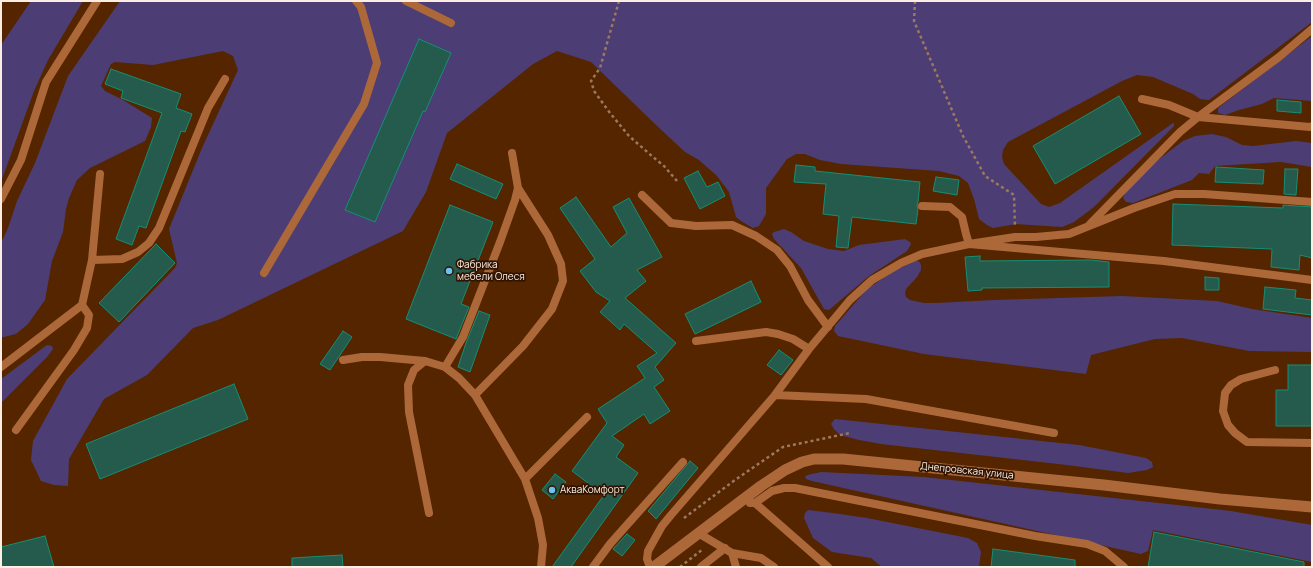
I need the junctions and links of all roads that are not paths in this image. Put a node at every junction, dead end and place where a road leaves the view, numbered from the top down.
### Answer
1 (97, 1) edge
2 (356, 1) edge
3 (406, 1) edge
4 (451, 23) dead end
5 (1312, 29) edge
6 (225, 79) dead end
7 (1142, 99) dead end
8 (1198, 117) junction
9 (1312, 126) edge
10 (512, 153) dead end
11 (100, 174) dead end
12 (518, 188) junction
13 (642, 195) dead end
14 (1, 199) edge
15 (1312, 202) edge
16 (922, 206) dead end
17 (1088, 226) junction
18 (969, 244) junction
19 (92, 260) junction
20 (264, 273) dead end
21 (1312, 280) edge
22 (82, 305) junction
23 (828, 327) junction
24 (696, 341) dead end
25 (809, 349) junction
26 (343, 360) dead end
27 (425, 361) junction
28 (1, 367) edge
29 (445, 367) junction
30 (1275, 370) dead end
31 (475, 395) junction
32 (775, 395) junction
33 (587, 417) dead end
34 (16, 430) dead end
35 (1054, 433) dead end
36 (1312, 442) edge
37 (683, 462) dead end
38 (525, 479) junction
39 (740, 501) junction
40 (755, 503) junction
41 (1312, 507) edge
42 (429, 513) dead end
43 (698, 533) junction
44 (724, 548) junction
45 (732, 553) junction
46 (1120, 565) edge
47 (541, 567) edge
48 (593, 567) edge
49 (650, 567) edge
50 (654, 567) edge
51 (701, 567) edge
52 (736, 567) edge
53 (774, 567) edge
54 (828, 567) edge

1 - 14 lane
2 - 20 lane
3 - 4 lane
5 - 8 lane
6 - 19 lane
7 - 8 lane
8 - 9 lane
8 - 17 lane
10 - 12 lane
11 - 19 lane
12 - 29 lane
12 - 31 lane
13 - 23 lane
15 - 17 lane
16 - 18 lane
17 - 18 lane
18 - 21 lane
18 - 23 lane
19 - 22 lane
22 - 28 lane
22 - 34 lane
23 - 25 lane
24 - 25 lane
25 - 32 lane
26 - 27 lane
27 - 29 lane
27 - 42 lane
29 - 31 lane
30 - 36 lane
31 - 38 lane
32 - 35 lane
32 - 49 lane
33 - 38 lane
37 - 48 lane
38 - 47 lane
39 - 40 lane
39 - 41 main road, Днепровская улица
39 - 43 main road, Днепровская улица
40 - 46 lane
40 - 54 lane
43 - 44 lane
43 - 50 main road, Днепровская улица
44 - 45 lane
44 - 51 lane
45 - 52 lane
45 - 53 lane

